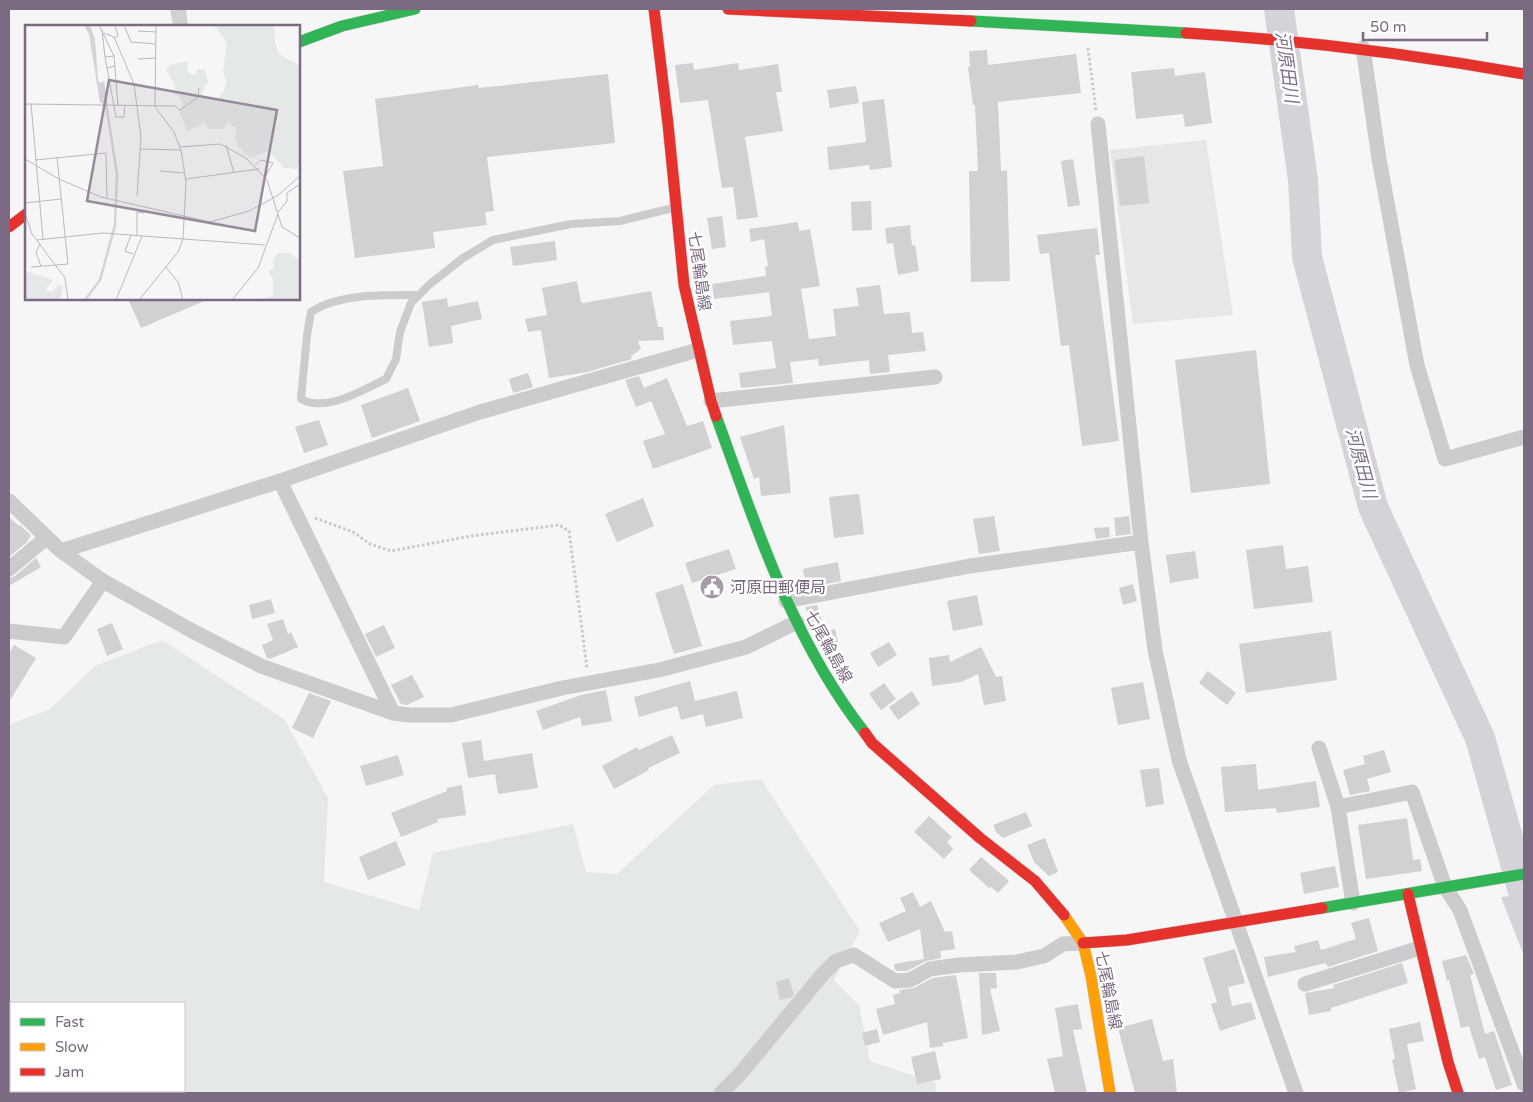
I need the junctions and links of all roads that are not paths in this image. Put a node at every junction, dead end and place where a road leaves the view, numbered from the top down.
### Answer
1 (415, 9) edge
2 (654, 9) edge
3 (728, 9) edge
4 (300, 42) edge
5 (1363, 48) junction
6 (1524, 74) edge
7 (1098, 124) road end
8 (675, 208) junction
9 (25, 215) edge
10 (9, 227) edge
11 (419, 295) junction
12 (698, 350) junction
13 (935, 377) dead end
14 (711, 402) junction
15 (1524, 437) edge
16 (280, 481) junction
17 (9, 501) edge
18 (46, 538) junction
19 (1140, 542) junction
20 (61, 551) junction
21 (9, 569) edge
22 (103, 581) junction
23 (786, 601) junction
24 (797, 622) junction
25 (9, 631) edge
26 (393, 713) junction
27 (1319, 748) dead end
28 (1338, 806) junction
29 (1524, 874) edge
30 (1445, 888) junction
31 (1408, 894) junction
32 (1353, 902) junction
33 (1235, 922) junction
34 (1083, 943) junction
35 (1420, 948) junction
36 (1306, 984) dead end
37 (1524, 1084) edge
38 (721, 1093) edge
39 (1110, 1093) edge
40 (1296, 1093) edge
41 (1458, 1093) edge

1 - 4 main road
2 - 8 main road, 七尾輪島線
3 - 5 main road
5 - 6 main road
5 - 15 street
7 - 19 street
8 - 11 lane
8 - 12 main road, 七尾輪島線
9 - 10 main road
11 - 11 lane
12 - 14 main road, 七尾輪島線
12 - 16 street
13 - 14 street
14 - 23 main road, 七尾輪島線
16 - 20 street
16 - 26 street
17 - 18 street
18 - 20 street
18 - 21 street
19 - 23 street
19 - 33 street
20 - 22 street
22 - 25 street
22 - 26 street
23 - 24 main road, 七尾輪島線
24 - 26 street
24 - 34 main road, 七尾輪島線
27 - 28 street
28 - 30 street
28 - 32 street
29 - 30 main road
30 - 31 main road
30 - 37 street
31 - 32 main road
31 - 35 main road
32 - 33 main road
33 - 34 main road
33 - 40 street
34 - 38 street
34 - 39 main road, 七尾輪島線
35 - 36 street
35 - 41 main road

